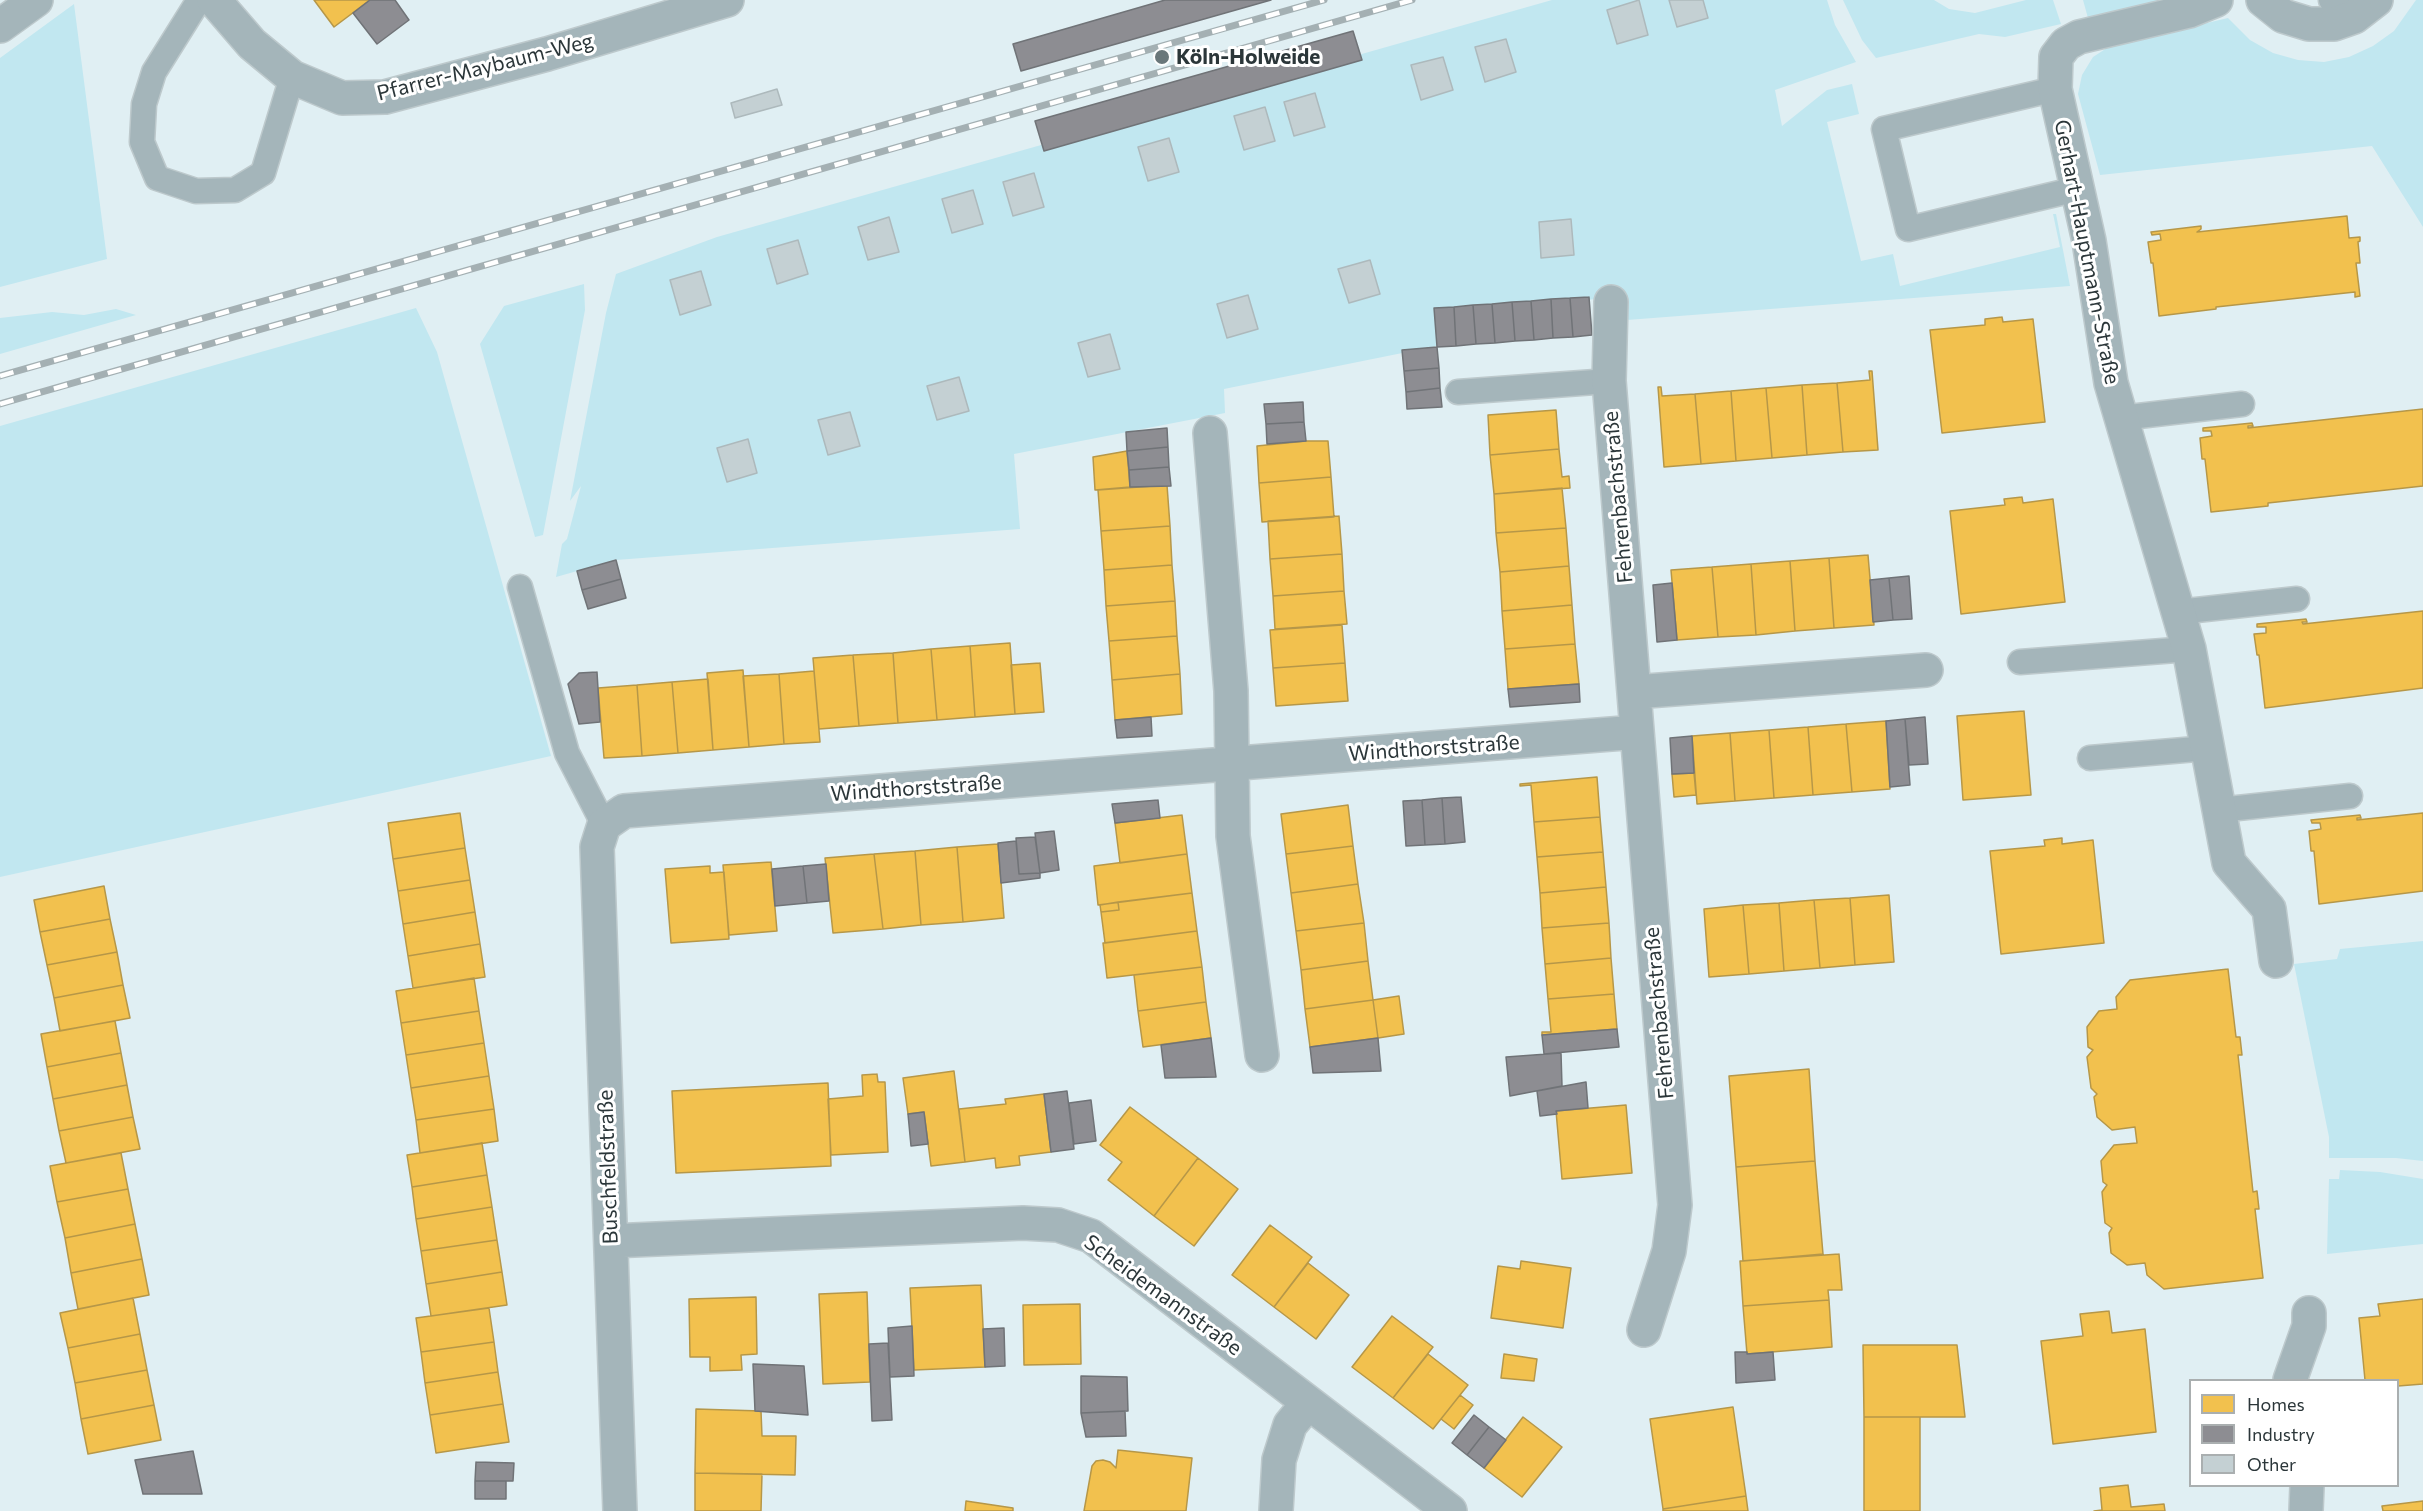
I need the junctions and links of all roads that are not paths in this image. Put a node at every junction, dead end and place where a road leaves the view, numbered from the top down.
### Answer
1 (36, 0) edge
2 (199, 0) edge
3 (214, 0) edge
4 (2216, 0) edge
5 (2263, 0) edge
6 (719, 1) edge
7 (2354, 6) edge
8 (0, 26) edge
9 (292, 77) junction
10 (2055, 89) junction
11 (2077, 189) junction
12 (1611, 302) dead end
13 (1609, 381) junction
14 (1458, 392) dead end
15 (2242, 404) dead end
16 (2121, 418) junction
17 (1210, 434) dead end
18 (520, 587) dead end
19 (2297, 599) dead end
20 (2178, 612) junction
21 (2189, 649) junction
22 (2020, 662) dead end
23 (1926, 670) dead end
24 (1634, 692) junction
25 (1637, 732) junction
26 (2208, 748) junction
27 (2090, 758) dead end
28 (1232, 764) junction
29 (2350, 796) dead end
30 (2219, 810) junction
31 (604, 825) junction
32 (2276, 961) dead end
33 (1262, 1055) dead end
34 (611, 1241) junction
35 (2309, 1313) dead end
36 (1644, 1330) dead end
37 (2290, 1379) edge
38 (1308, 1403) junction
39 (2307, 1487) edge
40 (620, 1511) edge
41 (1276, 1511) edge
42 (1450, 1511) edge
43 (2306, 1511) edge

1 - 8 street
2 - 9 lane
3 - 9 street, Pfarrer-Maybaum-Weg
4 - 10 street, Gerhart-Hauptmann-Straße
5 - 7 street
6 - 9 street, Pfarrer-Maybaum-Weg
10 - 11 street, Gerhart-Hauptmann-Straße
10 - 11 lane
11 - 16 street, Gerhart-Hauptmann-Straße
12 - 13 street, Fehrenbachstraße
13 - 14 lane
13 - 24 street, Fehrenbachstraße
15 - 16 lane
16 - 20 street, Gerhart-Hauptmann-Straße
17 - 28 street
18 - 31 lane
19 - 20 lane
20 - 21 street, Gerhart-Hauptmann-Straße
21 - 22 lane
21 - 26 street, Gerhart-Hauptmann-Straße
23 - 24 street
24 - 25 street, Fehrenbachstraße
25 - 28 street, Windthorststraße
25 - 36 street, Fehrenbachstraße
26 - 27 lane
26 - 30 street, Gerhart-Hauptmann-Straße
28 - 31 street, Windthorststraße
28 - 33 street
29 - 30 lane
30 - 32 street, Gerhart-Hauptmann-Straße
31 - 34 street, Buschfeldstraße
34 - 38 street, Scheidemannstraße
34 - 40 street, Buschfeldstraße
35 - 37 street
38 - 41 street
38 - 42 street, Scheidemannstraße
39 - 43 street

